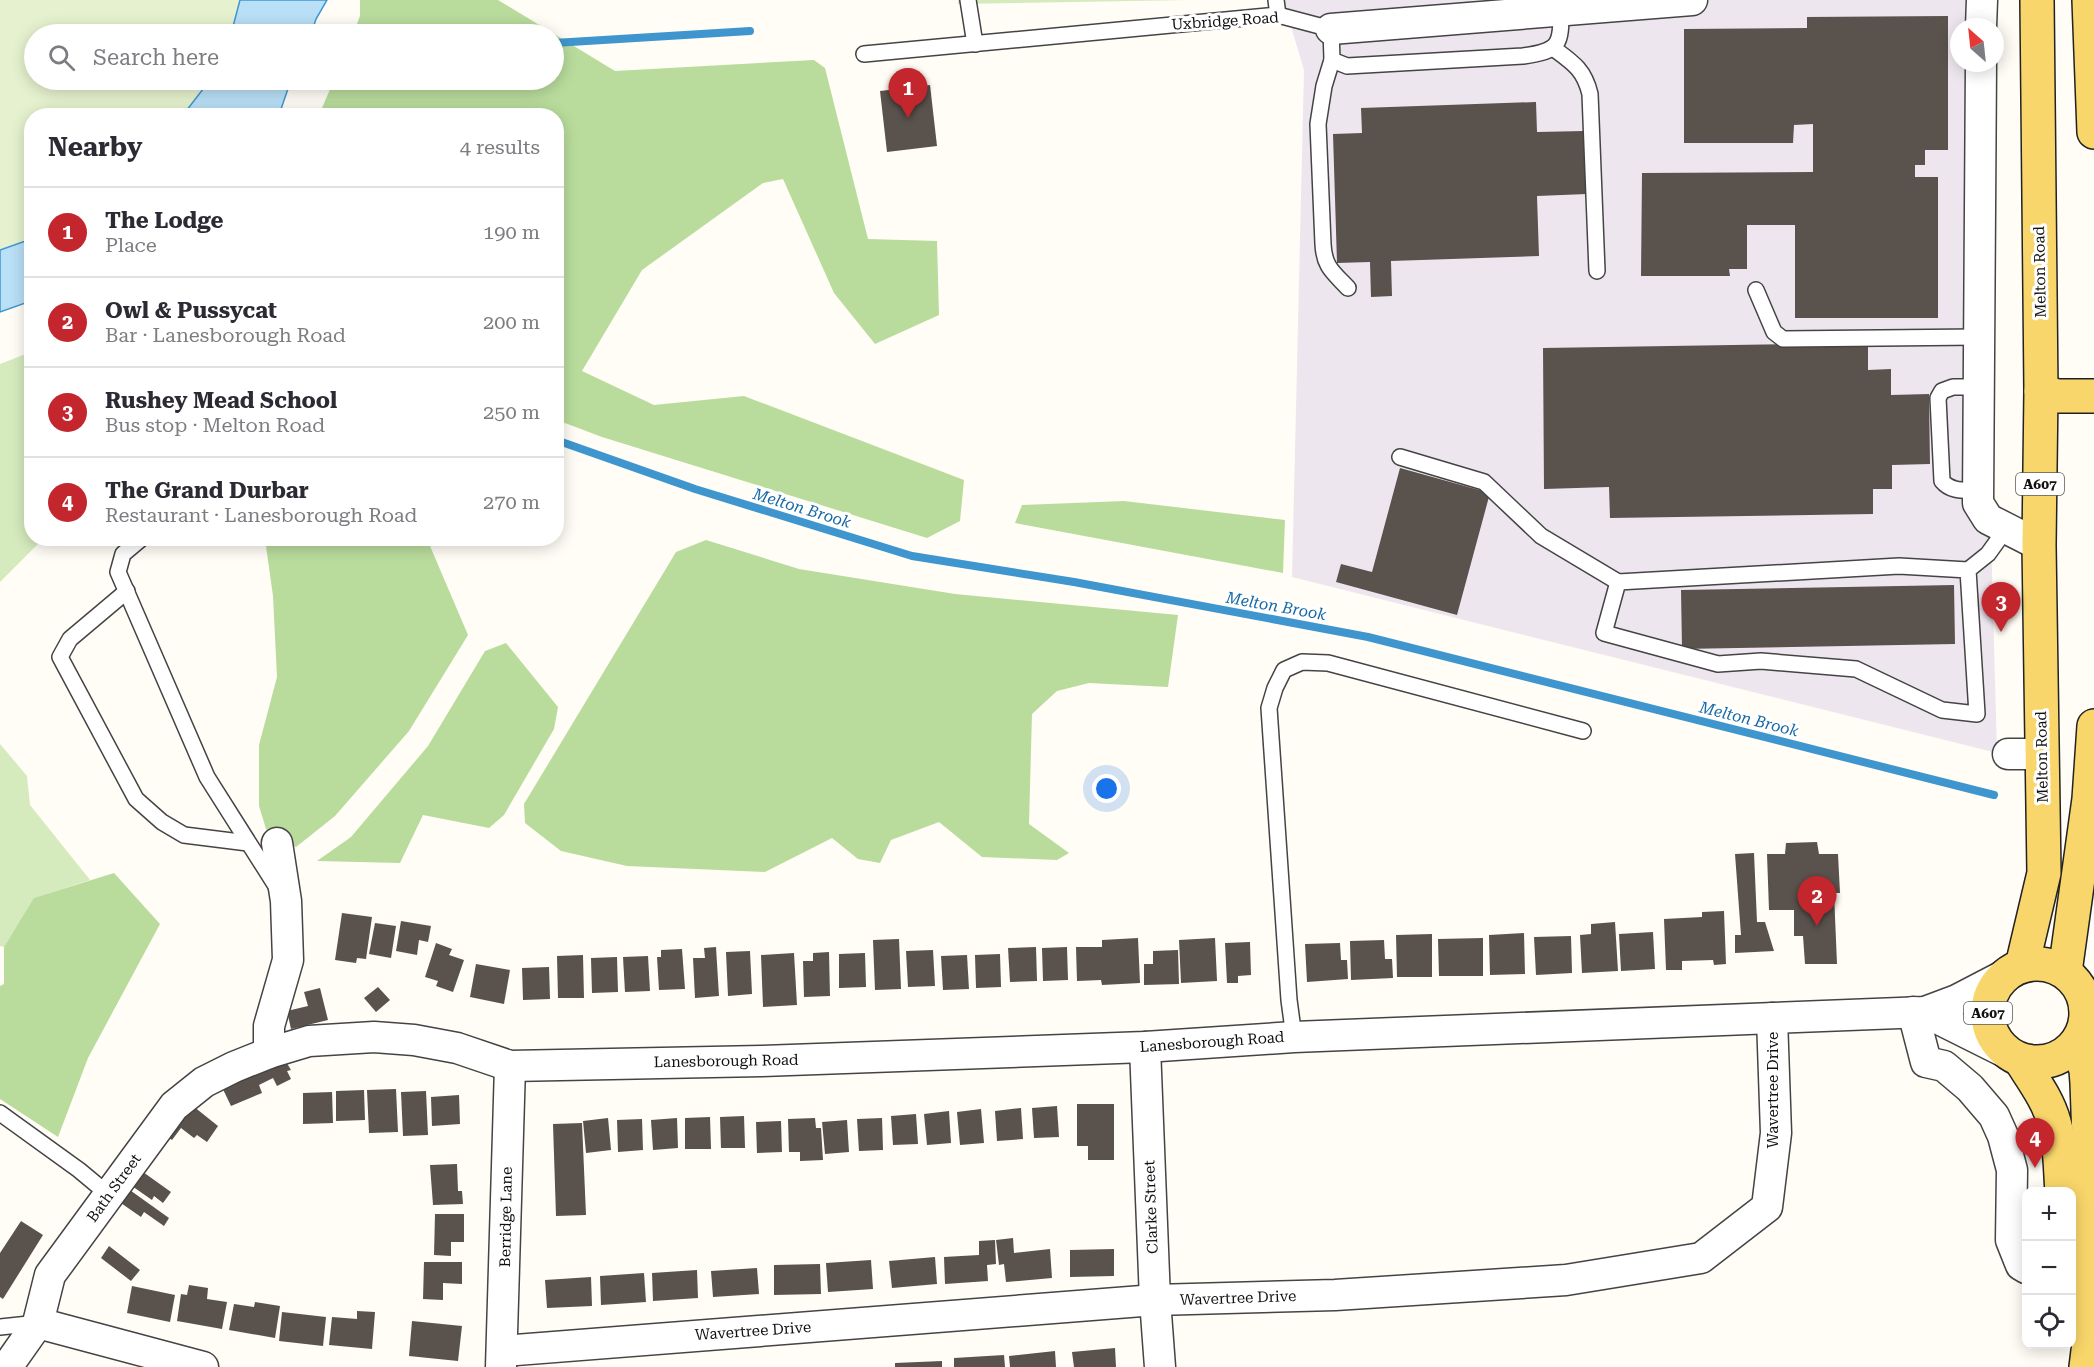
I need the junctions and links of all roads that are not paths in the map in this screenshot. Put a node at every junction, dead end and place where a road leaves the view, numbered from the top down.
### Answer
1 (968, 0) edge
2 (1692, 0) edge
3 (1982, 0) edge
4 (2037, 0) edge
5 (2089, 0) edge
6 (1277, 8) edge
7 (1468, 8) edge
8 (1561, 9) junction
9 (1981, 18) edge
10 (1331, 29) junction
11 (975, 44) junction
12 (1553, 48) junction
13 (864, 54) dead end
14 (1332, 60) junction
15 (1981, 72) edge
16 (2094, 132) edge
17 (1596, 272) dead end
18 (1348, 288) dead end
19 (1756, 290) dead end
20 (1978, 337) junction
21 (1979, 387) junction
22 (2041, 391) junction
23 (2094, 396) edge
24 (1400, 457) dead end
25 (1978, 491) junction
26 (2006, 529) junction
27 (2039, 545) junction
28 (132, 546) edge
29 (1968, 570) junction
30 (1618, 582) junction
31 (127, 591) junction
32 (2094, 726) edge
33 (1583, 731) dead end
34 (2008, 754) dead end
35 (2042, 754) junction
36 (2092, 811) edge
37 (248, 843) junction
38 (277, 843) dead end
39 (286, 901) junction
40 (2014, 970) junction
41 (2065, 972) junction
42 (1919, 1012) junction
43 (1772, 1018) junction
44 (1294, 1037) junction
45 (2077, 1042) junction
46 (1145, 1047) junction
47 (269, 1053) junction
48 (2015, 1057) junction
49 (510, 1066) junction
50 (0, 1113) edge
51 (2062, 1187) edge
52 (108, 1195) junction
53 (2093, 1234) edge
54 (2022, 1266) edge
55 (1155, 1300) junction
56 (38, 1323) junction
57 (0, 1327) edge
58 (2076, 1338) edge
59 (502, 1359) edge
60 (7, 1367) edge
61 (203, 1367) edge
62 (1160, 1367) edge
63 (2080, 1367) edge
64 (2086, 1367) edge

1 - 11 lane
2 - 8 street, Uxbridge Road
3 - 9 street
4 - 22 main road, Melton Road / A607
5 - 16 main road
6 - 10 lane, Uxbridge Road
6 - 11 lane, Uxbridge Road
7 - 8 street, Uxbridge Road
7 - 10 street, Uxbridge Road
8 - 12 lane
10 - 14 lane
11 - 13 lane, Uxbridge Road
12 - 14 lane
12 - 17 lane
14 - 18 lane
15 - 20 street
19 - 20 lane
20 - 21 street
21 - 25 street
21 - 25 lane
22 - 23 main road
22 - 27 main road, Melton Road / A607
24 - 30 lane
25 - 26 street
26 - 27 street
26 - 29 lane
27 - 35 main road, Melton Road / A607
28 - 31 lane
29 - 30 lane
29 - 30 lane
31 - 37 lane
31 - 37 lane
32 - 36 main road
33 - 44 lane
34 - 35 street
35 - 40 main road, Melton Road / A607
36 - 41 main road
37 - 39 lane
38 - 39 street
39 - 47 street
40 - 41 main road
40 - 42 street, Lanesborough Road
40 - 48 main road, A607
41 - 45 main road
42 - 43 street, Lanesborough Road
42 - 48 street, Lanesborough Road
42 - 54 street
43 - 44 street, Lanesborough Road
43 - 55 street, Wavertree Drive
44 - 46 street, Lanesborough Road
45 - 48 main road
45 - 53 main road
46 - 49 street, Lanesborough Road
46 - 55 street, Clarke Street
47 - 49 street, Bath Street
47 - 52 street, Bath Street
48 - 51 main road, A607
49 - 59 street, Berridge Lane
50 - 52 lane
52 - 56 street, Bath Street
53 - 64 main road
55 - 59 street, Wavertree Drive
55 - 62 street, Clarke Street
56 - 57 lane
56 - 60 street, Bath Street
56 - 61 street
58 - 63 main road

